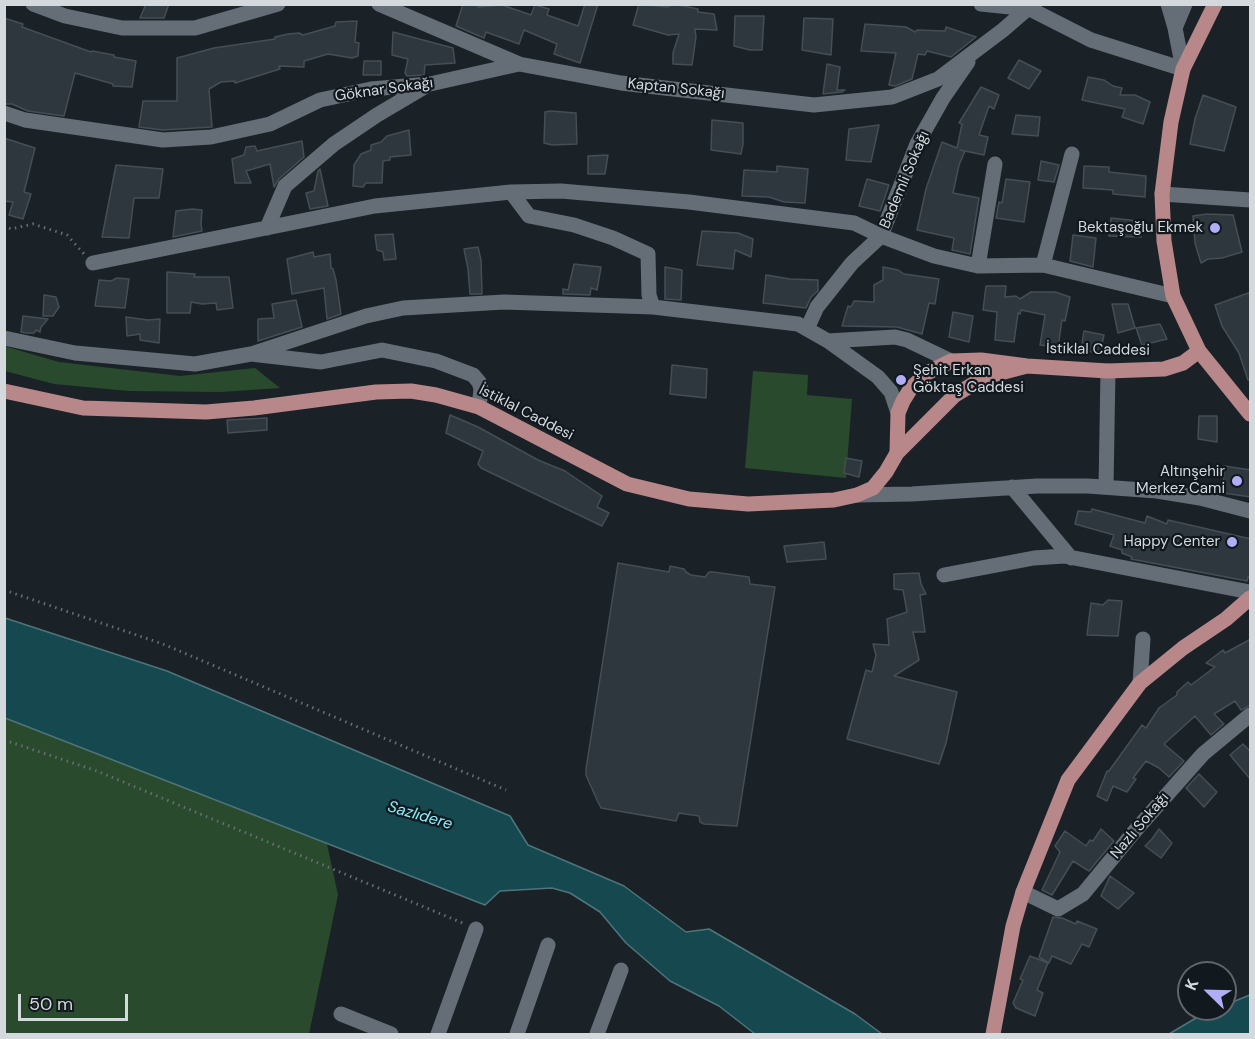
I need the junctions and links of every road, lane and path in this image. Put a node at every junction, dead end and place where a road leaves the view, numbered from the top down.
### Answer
1 (33, 4) edge
2 (278, 4) edge
3 (379, 4) edge
4 (981, 4) edge
5 (1168, 4) edge
6 (1185, 4) edge
7 (1215, 4) edge
8 (1032, 7) edge
9 (1175, 28) junction
10 (974, 53) junction
11 (519, 64) junction
12 (1183, 69) junction
13 (430, 84) junction
14 (4, 113) edge
15 (1072, 154) dead end
16 (994, 164) dead end
17 (511, 192) junction
18 (1162, 194) junction
19 (1251, 201) edge
20 (4, 225) edge
21 (267, 228) junction
22 (880, 236) junction
23 (93, 263) joint
24 (1043, 265) junction
25 (978, 266) junction
26 (1173, 296) junction
27 (653, 307) junction
28 (807, 329) junction
29 (4, 338) edge
30 (828, 341) junction
31 (1199, 351) junction
32 (251, 354) junction
33 (951, 361) junction
34 (1027, 366) junction
35 (1108, 371) junction
36 (4, 390) edge
37 (962, 390) junction
38 (20, 394) junction
39 (4, 398) edge
40 (479, 407) junction
41 (898, 413) junction
42 (1251, 414) edge
43 (924, 427) junction
44 (897, 453) junction
45 (1012, 487) junction
46 (1106, 487) junction
47 (857, 495) junction
48 (1251, 511) edge
49 (1071, 558) junction
50 (944, 575) dead end
51 (4, 590) edge
52 (1251, 592) edge
53 (1251, 598) edge
54 (1143, 639) dead end
55 (1140, 683) junction
56 (1251, 715) edge
57 (4, 740) edge
58 (506, 790) dead end
59 (1023, 892) junction
60 (476, 928) joint
61 (548, 945) dead end
62 (621, 970) dead end
63 (341, 1014) dead end
64 (391, 1035) edge
65 (438, 1035) edge
66 (517, 1035) edge
67 (597, 1035) edge
68 (993, 1035) edge

1 - 2 street
3 - 11 street, Kaptan Sokağı
4 - 8 street
5 - 9 street
6 - 9 street
7 - 12 main road
8 - 10 street
8 - 12 street
9 - 12 street
10 - 11 street, Kaptan Sokağı
10 - 22 street, Bademli Sokağı
11 - 13 street, Göknar Sokağı
12 - 18 main road
13 - 14 street, Göknar Sokağı
13 - 21 street
15 - 24 street
16 - 25 street
17 - 21 street
17 - 22 street
17 - 27 street
18 - 19 street
18 - 26 main road
20 - 23 path
21 - 23 street
22 - 25 street
22 - 28 street, Bademli Sokağı
24 - 25 street
24 - 26 street
26 - 31 main road
27 - 28 street
27 - 32 street
28 - 30 street
29 - 32 street
30 - 33 street
30 - 41 street
31 - 35 main road, İstiklal Caddesi
31 - 42 main road
32 - 40 street
33 - 34 main road, İstiklal Caddesi
33 - 37 main road
33 - 41 main road, İstiklal Caddesi
34 - 35 main road, İstiklal Caddesi
34 - 37 main road, İstiklal Caddesi
35 - 46 street
36 - 38 main road, İstiklal Caddesi
37 - 43 main road, İstiklal Caddesi
38 - 39 street
38 - 40 main road, İstiklal Caddesi
40 - 47 main road, İstiklal Caddesi
41 - 43 main road
41 - 44 main road, İstiklal Caddesi
43 - 44 main road, İstiklal Caddesi
44 - 47 main road, İstiklal Caddesi
45 - 46 street
45 - 47 street
45 - 49 street
46 - 48 street
49 - 50 street
49 - 52 street
51 - 58 path
53 - 55 main road
54 - 55 street
55 - 59 main road
56 - 59 street, Nazlı Sokağı
57 - 60 path
59 - 68 main road
60 - 65 street
61 - 66 street
62 - 67 street
63 - 64 street

